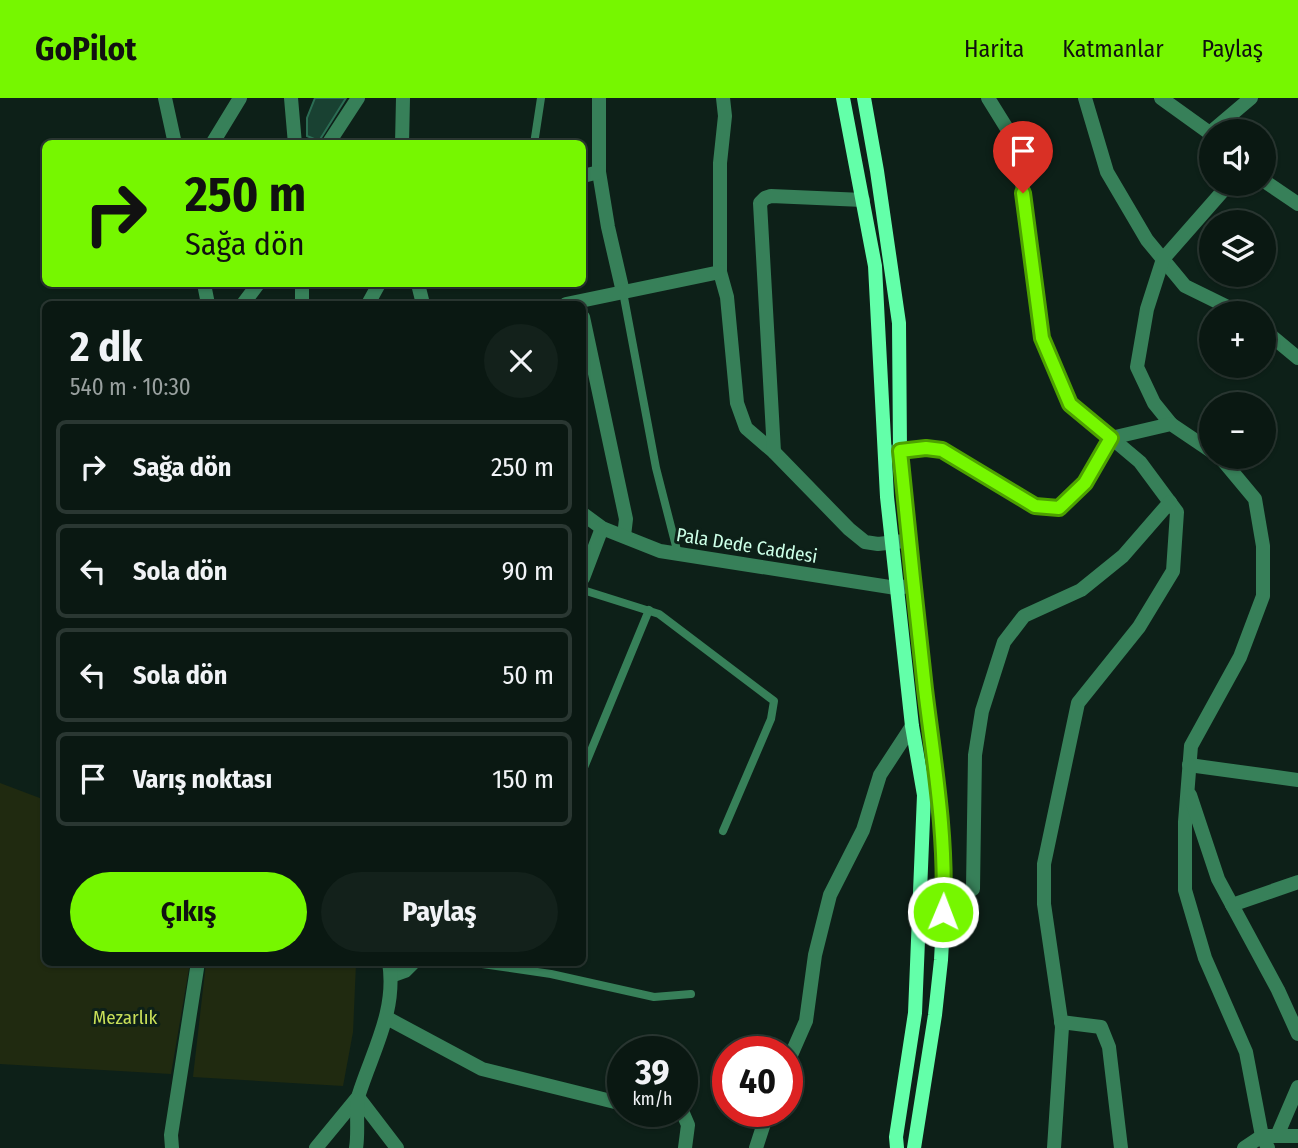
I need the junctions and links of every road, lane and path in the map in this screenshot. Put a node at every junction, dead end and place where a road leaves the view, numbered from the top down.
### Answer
1 (165, 98) edge
2 (240, 98) edge
3 (291, 98) edge
4 (358, 98) edge
5 (403, 98) edge
6 (541, 98) edge
7 (599, 98) edge
8 (723, 98) edge
9 (844, 98) edge
10 (864, 98) edge
11 (988, 98) edge
12 (1085, 98) edge
13 (1161, 98) edge
14 (1251, 98) edge
15 (1226, 119) edge
16 (1199, 124) edge
17 (174, 140) edge
18 (214, 140) edge
19 (295, 140) edge
20 (331, 140) edge
21 (402, 140) edge
22 (535, 140) edge
23 (599, 172) junction
24 (586, 175) edge
25 (1276, 189) edge
26 (1218, 196) edge
27 (863, 200) junction
28 (1298, 204) edge
29 (1163, 259) junction
30 (720, 272) junction
31 (623, 292) junction
32 (584, 301) edge
33 (1216, 301) edge
34 (586, 331) edge
35 (1276, 340) edge
36 (1298, 358) edge
37 (1171, 424) junction
38 (1111, 438) junction
39 (1199, 442) edge
40 (900, 451) junction
41 (774, 452) junction
42 (884, 453) junction
43 (1230, 469) edge
44 (1170, 502) junction
45 (586, 516) edge
46 (602, 528) junction
47 (624, 536) junction
48 (909, 540) junction
49 (892, 542) junction
50 (678, 554) junction
51 (586, 570) edge
52 (913, 586) junction
53 (896, 588) junction
54 (586, 591) edge
55 (649, 610) junction
56 (912, 726) junction
57 (586, 763) edge
58 (1189, 765) junction
59 (1298, 780) edge
60 (1188, 787) junction
61 (723, 831) dead end
62 (1298, 882) edge
63 (973, 889) dead end
64 (1232, 905) junction
65 (197, 966) edge
66 (410, 966) edge
67 (496, 966) edge
68 (390, 969) edge
69 (691, 994) dead end
70 (387, 1018) junction
71 (1061, 1022) junction
72 (1298, 1034) edge
73 (799, 1036) edge
74 (1298, 1087) edge
75 (358, 1097) junction
76 (607, 1100) edge
77 (688, 1127) edge
78 (763, 1127) edge
79 (1298, 1136) edge
80 (1269, 1140) edge
81 (172, 1148) edge
82 (316, 1148) edge
83 (356, 1148) edge
84 (397, 1148) edge
85 (685, 1148) edge
86 (756, 1148) edge
87 (897, 1148) edge
88 (914, 1148) edge
89 (1054, 1148) edge
90 (1121, 1148) edge
91 (1244, 1148) edge

1 - 17 street
2 - 18 street
3 - 19 street
4 - 20 street
5 - 21 street
6 - 22 lane
7 - 23 street
8 - 30 street
9 - 27 street
10 - 40 street
11 - 38 street
12 - 29 street
13 - 16 street
14 - 15 street
23 - 24 street
23 - 31 street
25 - 28 street
26 - 29 street
27 - 41 street
27 - 42 street
29 - 33 street
29 - 37 street
30 - 31 street
30 - 41 street
31 - 32 street
31 - 50 lane
34 - 47 street
35 - 36 street
37 - 38 street
37 - 39 street
38 - 40 street
38 - 44 street
40 - 42 street
40 - 48 street
41 - 49 street
42 - 49 street
43 - 58 street
44 - 63 street
44 - 71 street
45 - 46 street, Pala Dede Caddesi
46 - 47 street, Pala Dede Caddesi
46 - 51 street
47 - 50 street, Pala Dede Caddesi
48 - 49 street
48 - 52 street
49 - 53 street
50 - 53 street, Pala Dede Caddesi
52 - 53 street, Pala Dede Caddesi
52 - 88 street
53 - 56 street
54 - 55 lane
55 - 57 lane
55 - 61 lane
56 - 73 street
56 - 87 street
58 - 59 street
58 - 60 street
60 - 64 street
60 - 80 street
62 - 64 street
64 - 72 street
65 - 81 street
66 - 68 street
67 - 69 lane
68 - 70 street
70 - 75 street
70 - 76 street
71 - 89 street
71 - 90 street
74 - 80 street
75 - 82 street
75 - 83 street
75 - 84 street
77 - 85 street
78 - 86 street
79 - 80 street
80 - 91 street

